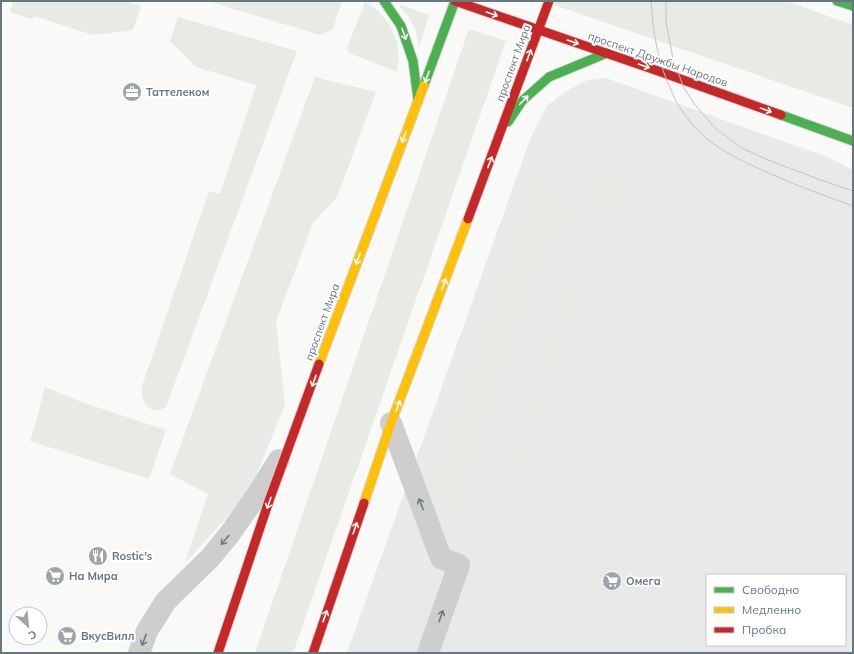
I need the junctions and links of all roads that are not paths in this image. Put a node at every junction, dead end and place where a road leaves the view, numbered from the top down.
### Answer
1 (384, 1) edge
2 (455, 1) edge
3 (549, 1) edge
4 (538, 30) junction
5 (607, 54) junction
6 (418, 100) junction
7 (502, 131) junction
8 (853, 141) edge
9 (391, 423) junction
10 (293, 437) junction
11 (139, 653) edge
12 (218, 653) edge
13 (313, 653) edge
14 (428, 653) edge

1 -> 6 main road
2 -> 4 main road, проспект Дружбы Народов
2 -> 6 main road, проспект Мира
3 - 4 main road, проспект Мира
4 -> 5 main road, проспект Дружбы Народов
7 -> 4 main road, проспект Мира
7 -> 5 main road
5 -> 8 main road, проспект Дружбы Народов
6 -> 10 main road, проспект Мира
9 -> 7 main road, проспект Мира
13 -> 9 main road, проспект Мира
14 -> 9 street
10 -> 11 street
10 -> 12 main road, проспект Мира

